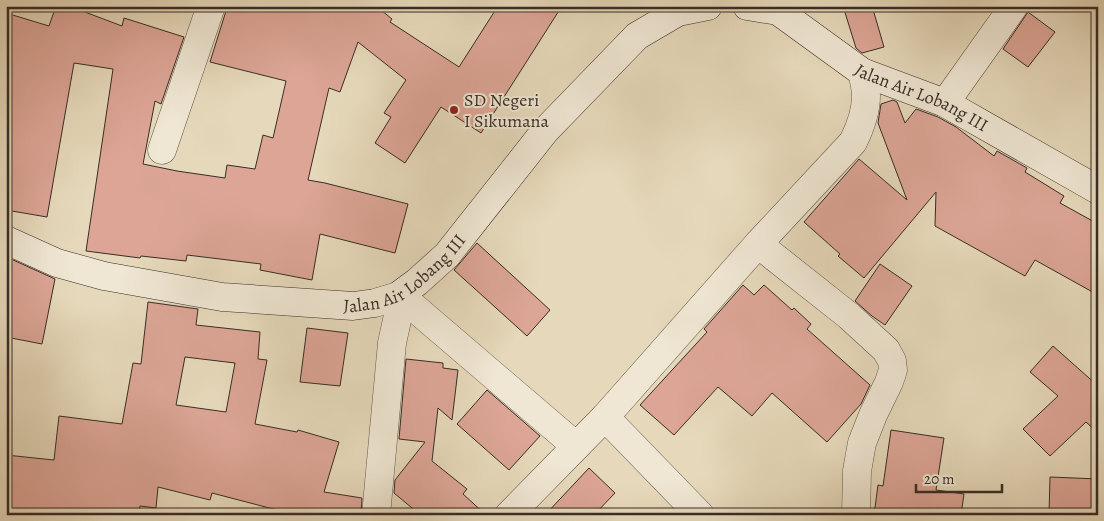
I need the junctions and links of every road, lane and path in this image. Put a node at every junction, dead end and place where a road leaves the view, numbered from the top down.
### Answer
1 (212, 6) edge
2 (708, 6) edge
3 (747, 6) edge
4 (1014, 6) edge
5 (777, 9) edge
6 (862, 72) junction
7 (946, 103) junction
8 (162, 150) dead end
9 (1098, 190) edge
10 (7, 244) edge
11 (758, 244) junction
12 (400, 296) junction
13 (605, 417) junction
14 (576, 446) junction
15 (376, 515) edge
16 (509, 515) edge
17 (700, 515) edge
18 (856, 515) edge

1 - 8 street
2 - 12 street, Jalan Air Lobang III
3 - 5 street, Jalan Air Lobang III
4 - 7 street
5 - 6 street, Jalan Air Lobang III
6 - 7 street, Jalan Air Lobang III
6 - 11 street
7 - 9 street, Jalan Air Lobang III
10 - 12 street, Jalan Air Lobang III
11 - 13 street
11 - 18 street
12 - 14 street
12 - 15 street
13 - 14 street
13 - 17 street
14 - 16 street

